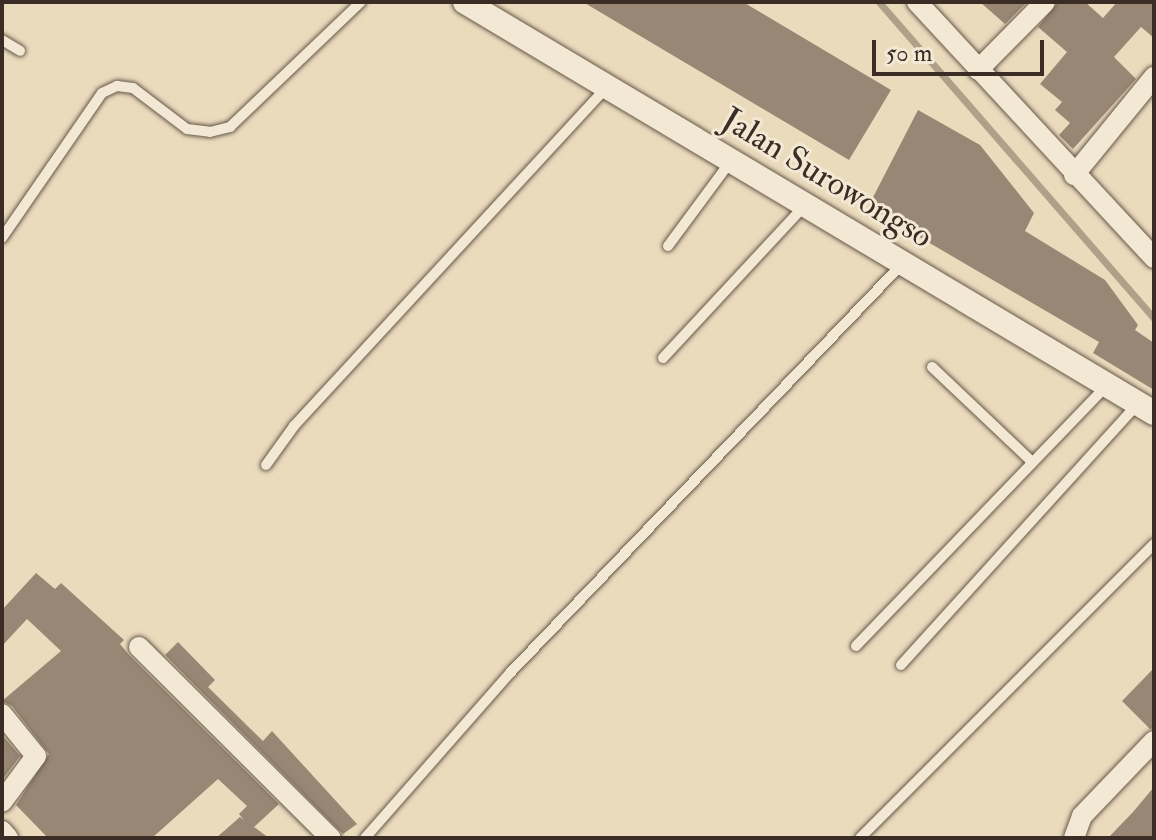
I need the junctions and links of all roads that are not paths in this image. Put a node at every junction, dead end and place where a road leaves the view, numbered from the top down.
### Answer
1 (361, 2) edge
2 (465, 2) edge
3 (917, 2) edge
4 (1045, 2) edge
5 (2, 40) edge
6 (20, 51) dead end
7 (978, 70) junction
8 (1154, 77) edge
9 (607, 87) junction
10 (731, 161) junction
11 (1074, 175) junction
12 (805, 205) junction
13 (2, 238) edge
14 (668, 246) dead end
15 (1154, 258) edge
16 (903, 262) junction
17 (663, 358) dead end
18 (932, 367) dead end
19 (1108, 384) junction
20 (1146, 408) edge
21 (1032, 462) junction
22 (266, 465) dead end
23 (1154, 544) edge
24 (856, 646) dead end
25 (139, 647) dead end
26 (901, 665) dead end
27 (2, 714) edge
28 (1154, 741) edge
29 (2, 802) edge
30 (2, 831) edge
31 (8, 838) edge
32 (331, 838) edge
33 (365, 838) edge
34 (860, 838) edge
35 (1074, 838) edge

1 - 13 lane
2 - 9 street, Jalan Surowongso
3 - 7 street
4 - 7 street
5 - 6 lane
7 - 11 street
8 - 11 street
9 - 10 street, Jalan Surowongso
9 - 22 lane
10 - 12 street, Jalan Surowongso
10 - 14 lane
11 - 15 street
12 - 16 street, Jalan Surowongso
12 - 17 lane
16 - 19 street, Jalan Surowongso
16 - 33 lane
18 - 21 lane
19 - 20 street, Jalan Surowongso
19 - 21 lane
20 - 26 lane
21 - 24 lane
23 - 34 lane
25 - 32 street
27 - 29 street
28 - 35 street
30 - 31 street

